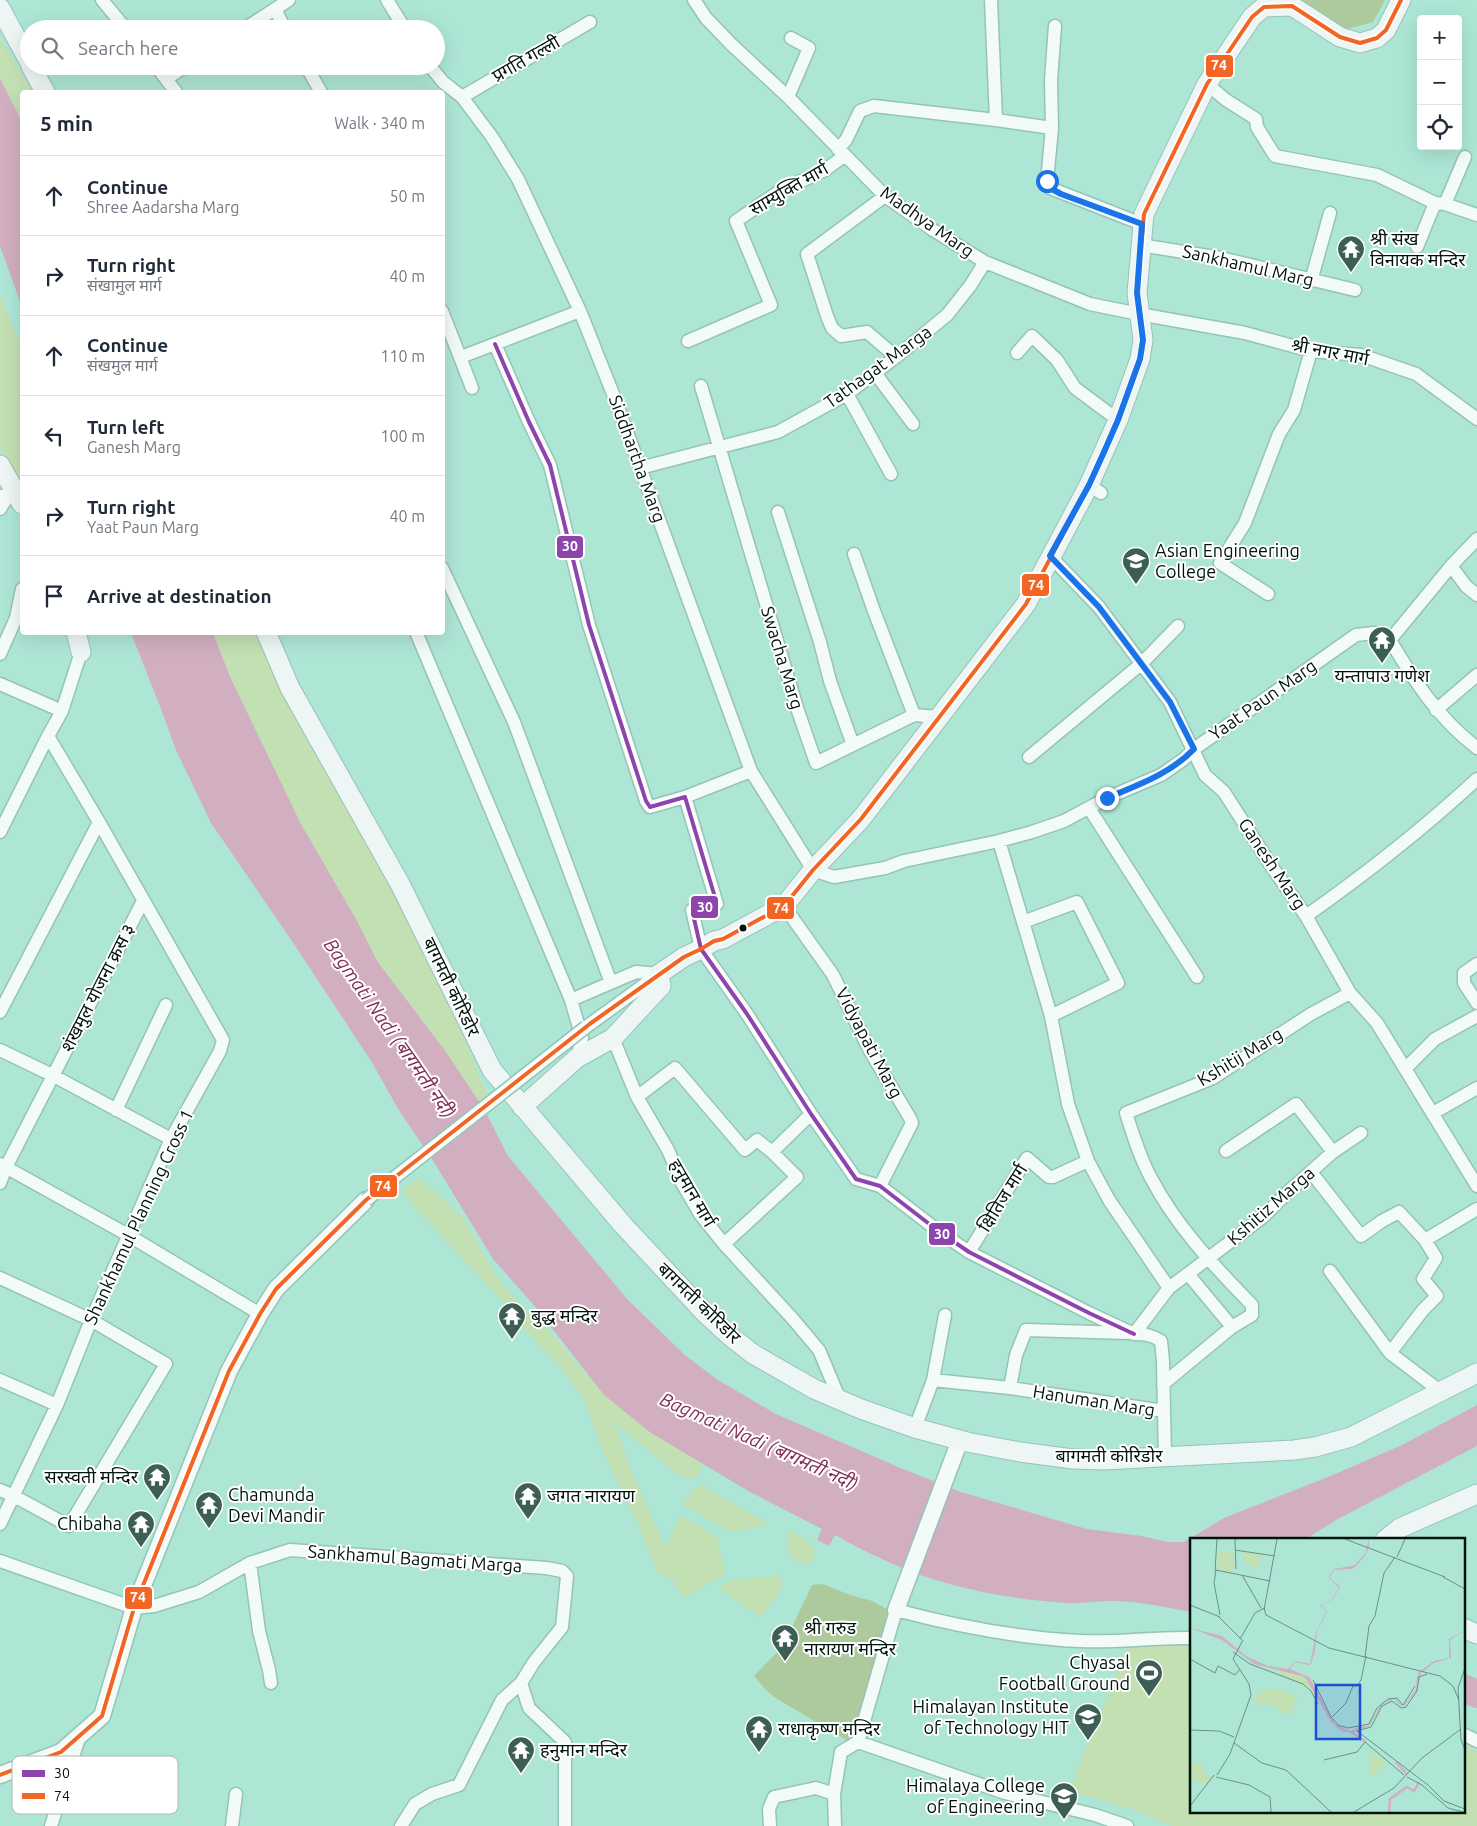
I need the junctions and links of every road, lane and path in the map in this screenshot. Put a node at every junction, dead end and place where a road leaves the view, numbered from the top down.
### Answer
1 (102, 0) edge
2 (289, 0) edge
3 (387, 0) edge
4 (694, 0) edge
5 (991, 0) edge
6 (1401, 0) edge
7 (1261, 4) edge
8 (0, 8) edge
9 (275, 9) junction
10 (119, 20) edge
11 (258, 20) edge
12 (280, 20) edge
13 (399, 20) edge
14 (590, 22) dead end
15 (1055, 26) dead end
16 (791, 38) dead end
17 (20, 45) edge
18 (36, 75) edge
19 (163, 75) edge
20 (172, 75) edge
21 (311, 75) edge
22 (437, 75) edge
23 (166, 79) junction
24 (1207, 84) junction
25 (44, 90) edge
26 (174, 90) edge
27 (320, 90) edge
28 (462, 97) junction
29 (788, 97) junction
30 (996, 120) junction
31 (1052, 128) junction
32 (841, 153) junction
33 (1465, 157) dead end
34 (885, 196) junction
35 (1440, 203) junction
36 (1330, 213) dead end
37 (1477, 215) edge
38 (1142, 224) junction
39 (1140, 245) junction
40 (1417, 247) dead end
41 (985, 262) junction
42 (1311, 281) junction
43 (1355, 290) dead end
44 (580, 311) junction
45 (1139, 314) junction
46 (445, 319) edge
47 (688, 341) dead end
48 (495, 344) junction
49 (1311, 351) junction
50 (1016, 353) dead end
51 (460, 357) junction
52 (896, 357) junction
53 (875, 373) junction
54 (701, 386) dead end
55 (472, 388) dead end
56 (847, 394) junction
57 (1477, 419) edge
58 (1118, 420) junction
59 (912, 424) dead end
60 (719, 448) junction
61 (0, 465) edge
62 (640, 468) junction
63 (891, 474) dead end
64 (11, 497) edge
65 (0, 509) edge
66 (778, 512) dead end
67 (1477, 540) edge
68 (854, 554) dead end
69 (1050, 556) junction
70 (1451, 566) junction
71 (445, 574) edge
72 (1268, 594) dead end
73 (1477, 595) edge
74 (20, 599) edge
75 (1178, 626) dead end
76 (77, 635) edge
77 (267, 635) edge
78 (417, 635) edge
79 (1390, 640) junction
80 (81, 652) joint
81 (0, 654) edge
82 (1141, 664) junction
83 (1477, 676) edge
84 (0, 684) edge
85 (1436, 710) junction
86 (62, 711) junction
87 (914, 715) junction
88 (939, 717) junction
89 (48, 736) junction
90 (852, 745) junction
91 (1477, 748) edge
92 (1194, 749) junction
93 (1028, 757) dead end
94 (751, 771) junction
95 (1477, 779) edge
96 (685, 797) junction
97 (1089, 808) junction
98 (99, 822) junction
99 (0, 832) edge
100 (999, 841) junction
101 (813, 870) junction
102 (143, 901) junction
103 (784, 906) junction
104 (1306, 916) junction
105 (1023, 922) junction
106 (708, 945) junction
107 (1477, 964) edge
108 (659, 974) junction
109 (1197, 977) dead end
110 (611, 983) junction
111 (1350, 993) junction
112 (571, 1000) junction
113 (1477, 1003) edge
114 (166, 1005) dead end
115 (0, 1012) edge
116 (1051, 1016) junction
117 (1477, 1016) edge
118 (613, 1038) junction
119 (0, 1050) edge
120 (577, 1058) junction
121 (1406, 1068) junction
122 (52, 1075) junction
123 (1477, 1088) edge
124 (637, 1098) junction
125 (522, 1107) junction
126 (116, 1110) junction
127 (811, 1114) junction
128 (1433, 1114) junction
129 (1361, 1133) dead end
130 (171, 1139) junction
131 (1226, 1151) dead end
132 (772, 1152) junction
133 (1333, 1152) junction
134 (1088, 1161) junction
135 (3, 1165) edge
136 (1311, 1172) junction
137 (1474, 1172) edge
138 (0, 1183) edge
139 (880, 1186) junction
140 (1477, 1186) edge
141 (366, 1200) joint
142 (1477, 1209) edge
143 (128, 1236) junction
144 (1425, 1240) junction
145 (724, 1244) junction
146 (969, 1252) junction
147 (1208, 1259) junction
148 (1330, 1271) dead end
149 (1188, 1274) junction
150 (0, 1278) edge
151 (1169, 1288) junction
152 (260, 1314) junction
153 (944, 1314) dead end
154 (91, 1320) junction
155 (1232, 1327) junction
156 (1134, 1334) junction
157 (1390, 1353) junction
158 (1477, 1374) edge
159 (0, 1380) edge
160 (933, 1380) junction
161 (1163, 1384) junction
162 (1010, 1388) junction
163 (1440, 1391) junction
164 (840, 1400) junction
165 (57, 1405) junction
166 (1164, 1411) junction
167 (915, 1428) junction
168 (960, 1440) junction
169 (1165, 1457) junction
170 (0, 1490) edge
171 (1477, 1494) edge
172 (14, 1496) junction
173 (0, 1524) edge
174 (1388, 1538) edge
175 (0, 1562) edge
176 (250, 1563) junction
177 (134, 1608) junction
178 (896, 1610) junction
179 (1464, 1628) edge
180 (1477, 1634) edge
181 (1190, 1638) edge
182 (270, 1683) dead end
183 (521, 1683) junction
184 (80, 1735) junction
185 (1464, 1735) edge
186 (858, 1742) junction
187 (1477, 1742) edge
188 (50, 1756) edge
189 (73, 1756) edge
190 (12, 1770) edge
191 (0, 1775) edge
192 (236, 1794) dead end
193 (834, 1794) junction
194 (55, 1814) edge
195 (51, 1826) edge
196 (232, 1826) edge
197 (402, 1826) edge
198 (565, 1826) edge
199 (770, 1826) edge
200 (835, 1826) edge
201 (1127, 1826) edge

1 - 10 street
2 - 9 street
3 - 13 street
4 - 29 street, Madhya Marg
5 - 30 street
6 - 7 main road
7 - 24 main road
8 - 17 main road
9 - 11 street
9 - 12 street
14 - 28 street, प्रगति गल्ली
15 - 31 street
16 - 29 street
18 - 25 main road
19 - 23 street
20 - 23 street
21 - 27 street
22 - 28 street, Siddhartha Marg
23 - 26 street
24 - 35 street
24 - 38 main road
28 - 44 street, Siddhartha Marg
29 - 32 street, Madhya Marg
30 - 31 street
30 - 32 street
31 - 38 street
32 - 34 street, Madhya Marg
32 - 47 street, साम्युक्ति मार्ग
33 - 35 street
34 - 41 street, Madhya Marg
34 - 52 street
35 - 37 street
35 - 40 street
36 - 42 street
38 - 39 main road
39 - 42 street, Sankhamul Marg
39 - 45 main road
41 - 45 street, Madhya Marg
41 - 52 street, Tathagat Marga
42 - 43 street, Sankhamul Marg
44 - 48 street
44 - 62 street, Siddhartha Marg
45 - 49 street, श्री नगर मार्ग
45 - 58 main road
46 - 51 street
48 - 51 street
48 - 96 street
49 - 57 street, श्री नगर मार्ग
49 - 72 street
50 - 58 street
51 - 55 street
52 - 53 street, Tathagat Marga
53 - 56 street, Tathagat Marga
53 - 59 street
54 - 60 street
56 - 60 street, Tathagat Marga
56 - 63 street
58 - 69 main road
60 - 62 street, Tathagat Marga
60 - 90 street, Swacha Marg
61 - 64 main road
62 - 94 street, Siddhartha Marg
64 - 65 street
66 - 90 street
67 - 70 street
68 - 87 street
69 - 82 street, Ganesh Marg
69 - 88 main road
70 - 73 street
70 - 79 street
71 - 110 street
74 - 81 street
75 - 82 street
76 - 80 main road
77 - 125 main road, बागमती कोरिडोर
78 - 112 street
79 - 85 street
79 - 92 street, Yaat Paun Marg
80 - 86 street
82 - 92 street, Ganesh Marg
82 - 93 street
83 - 85 street
84 - 86 street
85 - 91 street
86 - 89 street
87 - 88 street
87 - 90 street, Swacha Marg
88 - 101 main road
89 - 98 street, Shankhamul Planning Cross 1
89 - 99 street
92 - 97 street, Yaat Paun Marg
92 - 104 street, Ganesh Marg
94 - 96 street
94 - 101 street, Siddhartha Marg
95 - 104 street
96 - 106 street
97 - 100 street, Yaat Paun Marg
97 - 109 street
98 - 102 street, Shankhamul Planning Cross 1
98 - 115 street
100 - 101 street, Yaat Paun Marg
100 - 105 street
101 - 103 main road
102 - 122 street, शंखमुल योजना क्रस ३
102 - 130 street, Shankhamul Planning Cross 1
103 - 106 main road
103 - 139 street, Vidyapati Marg
104 - 111 street, Ganesh Marg
105 - 116 street
105 - 116 street
106 - 108 main road
106 - 127 street, क्षितिज मार्ग
107 - 113 street
108 - 110 street
108 - 118 main road
108 - 141 street, bridge
110 - 112 street
111 - 121 street, Ganesh Marg
111 - 147 street, Kshitij Marg
112 - 120 street
114 - 126 street
116 - 134 street
117 - 121 street
118 - 120 main road
118 - 124 street, हनुमान मार्ग
119 - 122 street
120 - 125 main road
121 - 128 street, Ganesh Marg
122 - 126 street
122 - 135 street, शंखमुल योजना क्रस ३
123 - 128 street
124 - 132 street
124 - 145 street, हनुमान मार्ग
125 - 164 main road, बागमती कोरिडोर
126 - 130 street
127 - 132 street
127 - 139 street, क्षितिज मार्ग
128 - 137 street, Ganesh Marg
129 - 133 street, Kshitiz Marga
130 - 143 street, Shankhamul Planning Cross 1
131 - 133 street
132 - 145 street
133 - 136 street, Kshitiz Marga
134 - 146 street, क्षितिज मार्ग
134 - 151 street
135 - 138 street, शंखमुल योजना क्रस ३
135 - 143 street
136 - 144 street
136 - 147 street, Kshitiz Marga
137 - 140 street, Ganesh Marg
139 - 146 street, क्षितिज मार्ग
141 - 152 street
142 - 144 street
143 - 152 street
143 - 154 street, Shankhamul Planning Cross 1
144 - 157 street
145 - 164 street, हनुमान मार्ग
146 - 156 street
147 - 149 street, Kshitiz Marga
147 - 155 street
148 - 157 street
149 - 151 street, Kshitiz Marga
149 - 155 street
150 - 154 street
151 - 156 street, Kshitiz Marga
152 - 177 street
153 - 160 street
154 - 165 street, Shankhamul Planning Cross 1
154 - 172 street
155 - 161 street
156 - 161 street
156 - 162 street
157 - 163 street
158 - 163 main road, बागमती कोरिडोर
159 - 165 street
160 - 162 street
160 - 167 street
161 - 166 street
162 - 166 street, Hanuman Marg
163 - 169 main road, बागमती कोरिडोर
164 - 167 main road, बागमती कोरिडोर
165 - 172 street, Shankhamul Planning Cross 1
166 - 169 street, Hanuman Marg
167 - 168 main road, बागमती कोरिडोर
168 - 169 main road, बागमती कोरिडोर
168 - 178 street
170 - 172 street
171 - 174 main road
172 - 173 street, Shankhamul Planning Cross 1
175 - 177 street, Sankhamul Bagmati Marga
176 - 177 street, Sankhamul Bagmati Marga
176 - 182 street
176 - 183 street, Sankhamul Bagmati Marga
177 - 184 street
178 - 181 street
178 - 186 street
179 - 180 main road
183 - 197 street
183 - 198 street
184 - 188 street
184 - 189 street
185 - 187 street
186 - 193 street
186 - 201 street
190 - 191 street
192 - 196 street
193 - 199 street
193 - 200 street
194 - 195 street

